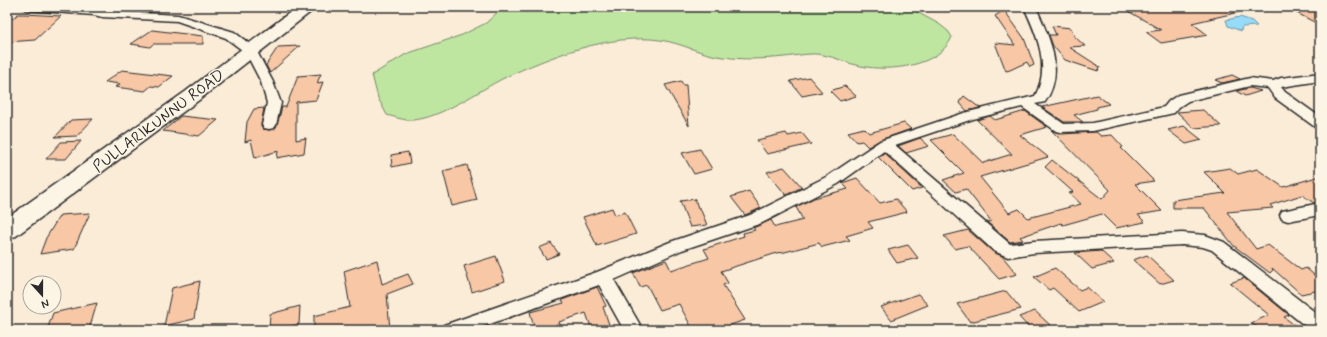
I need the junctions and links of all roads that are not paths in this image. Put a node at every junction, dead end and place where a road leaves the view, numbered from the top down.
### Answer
1 (27, 7) edge
2 (307, 7) edge
3 (1030, 7) edge
4 (251, 51) junction
5 (1320, 76) edge
6 (1274, 85) junction
7 (1024, 103) junction
8 (1320, 124) edge
9 (269, 125) dead end
10 (885, 144) junction
11 (1320, 209) edge
12 (1288, 215) dead end
13 (7, 230) edge
14 (603, 276) junction
15 (1320, 327) edge
16 (451, 330) edge
17 (634, 330) edge

1 - 4 street
2 - 4 main road, PULLARIKUNNU ROAD
3 - 7 street
4 - 9 street
4 - 13 main road, PULLARIKUNNU ROAD
5 - 6 street
6 - 7 street
6 - 8 street
7 - 10 street
10 - 14 street
10 - 15 street
11 - 12 street
14 - 16 street
14 - 17 street

